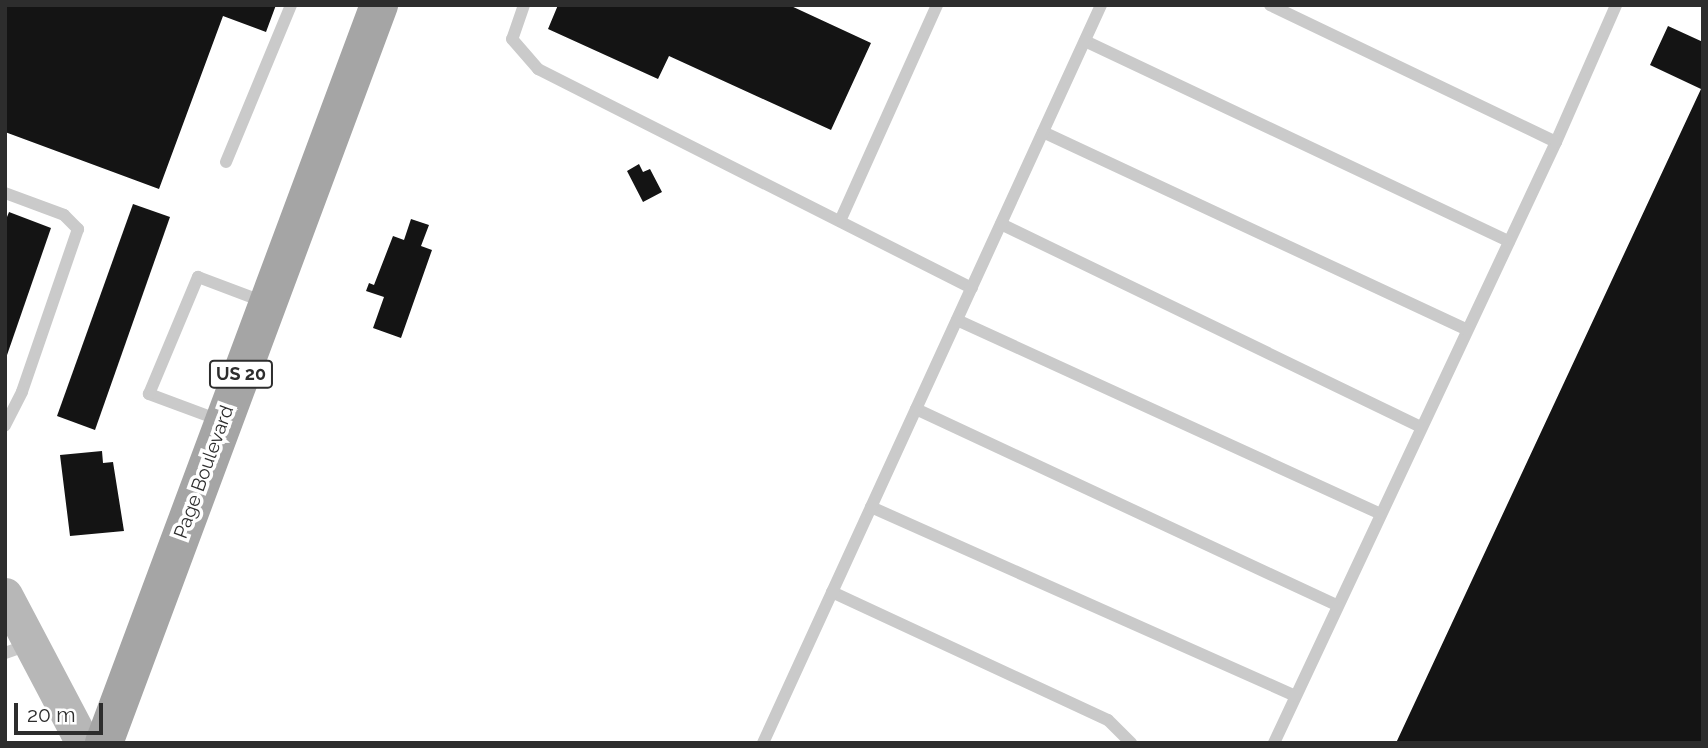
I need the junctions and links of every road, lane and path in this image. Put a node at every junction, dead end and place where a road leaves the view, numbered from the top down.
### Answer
1 (291, 5) edge
2 (379, 5) edge
3 (524, 5) edge
4 (937, 5) edge
5 (1101, 5) edge
6 (1270, 5) edge
7 (1616, 5) edge
8 (1085, 41) junction
9 (1043, 132) junction
10 (1556, 142) junction
11 (226, 162) dead end
12 (5, 193) edge
13 (840, 221) junction
14 (1001, 223) junction
15 (1509, 241) junction
16 (972, 288) junction
17 (268, 303) junction
18 (957, 320) junction
19 (1467, 330) junction
20 (916, 409) junction
21 (223, 422) junction
22 (5, 426) edge
23 (1420, 428) junction
24 (871, 507) junction
25 (1379, 513) junction
26 (832, 592) junction
27 (5, 595) edge
28 (1336, 605) junction
29 (18, 649) edge
30 (1296, 696) junction
31 (83, 743) edge
32 (104, 743) edge
33 (763, 743) edge
34 (1131, 743) edge
35 (1273, 743) edge

1 - 11 lane
2 - 17 main road, Page Boulevard / US 20
3 - 13 lane
4 - 13 lane
5 - 8 lane
6 - 10 lane
7 - 10 lane
8 - 9 lane
8 - 15 lane
9 - 14 lane
9 - 19 lane
10 - 15 lane
12 - 22 lane
13 - 16 lane
14 - 16 lane
14 - 23 lane
15 - 19 lane
16 - 18 lane
17 - 21 main road, Page Boulevard / US 20
17 - 21 lane
18 - 20 lane
18 - 25 lane
19 - 23 lane
20 - 24 lane
20 - 28 lane
21 - 32 main road, Page Boulevard / US 20
23 - 25 lane
24 - 26 lane
24 - 30 lane
25 - 28 lane
26 - 33 lane
26 - 34 lane
27 - 29 main road
28 - 30 lane
29 - 31 main road
30 - 35 lane

